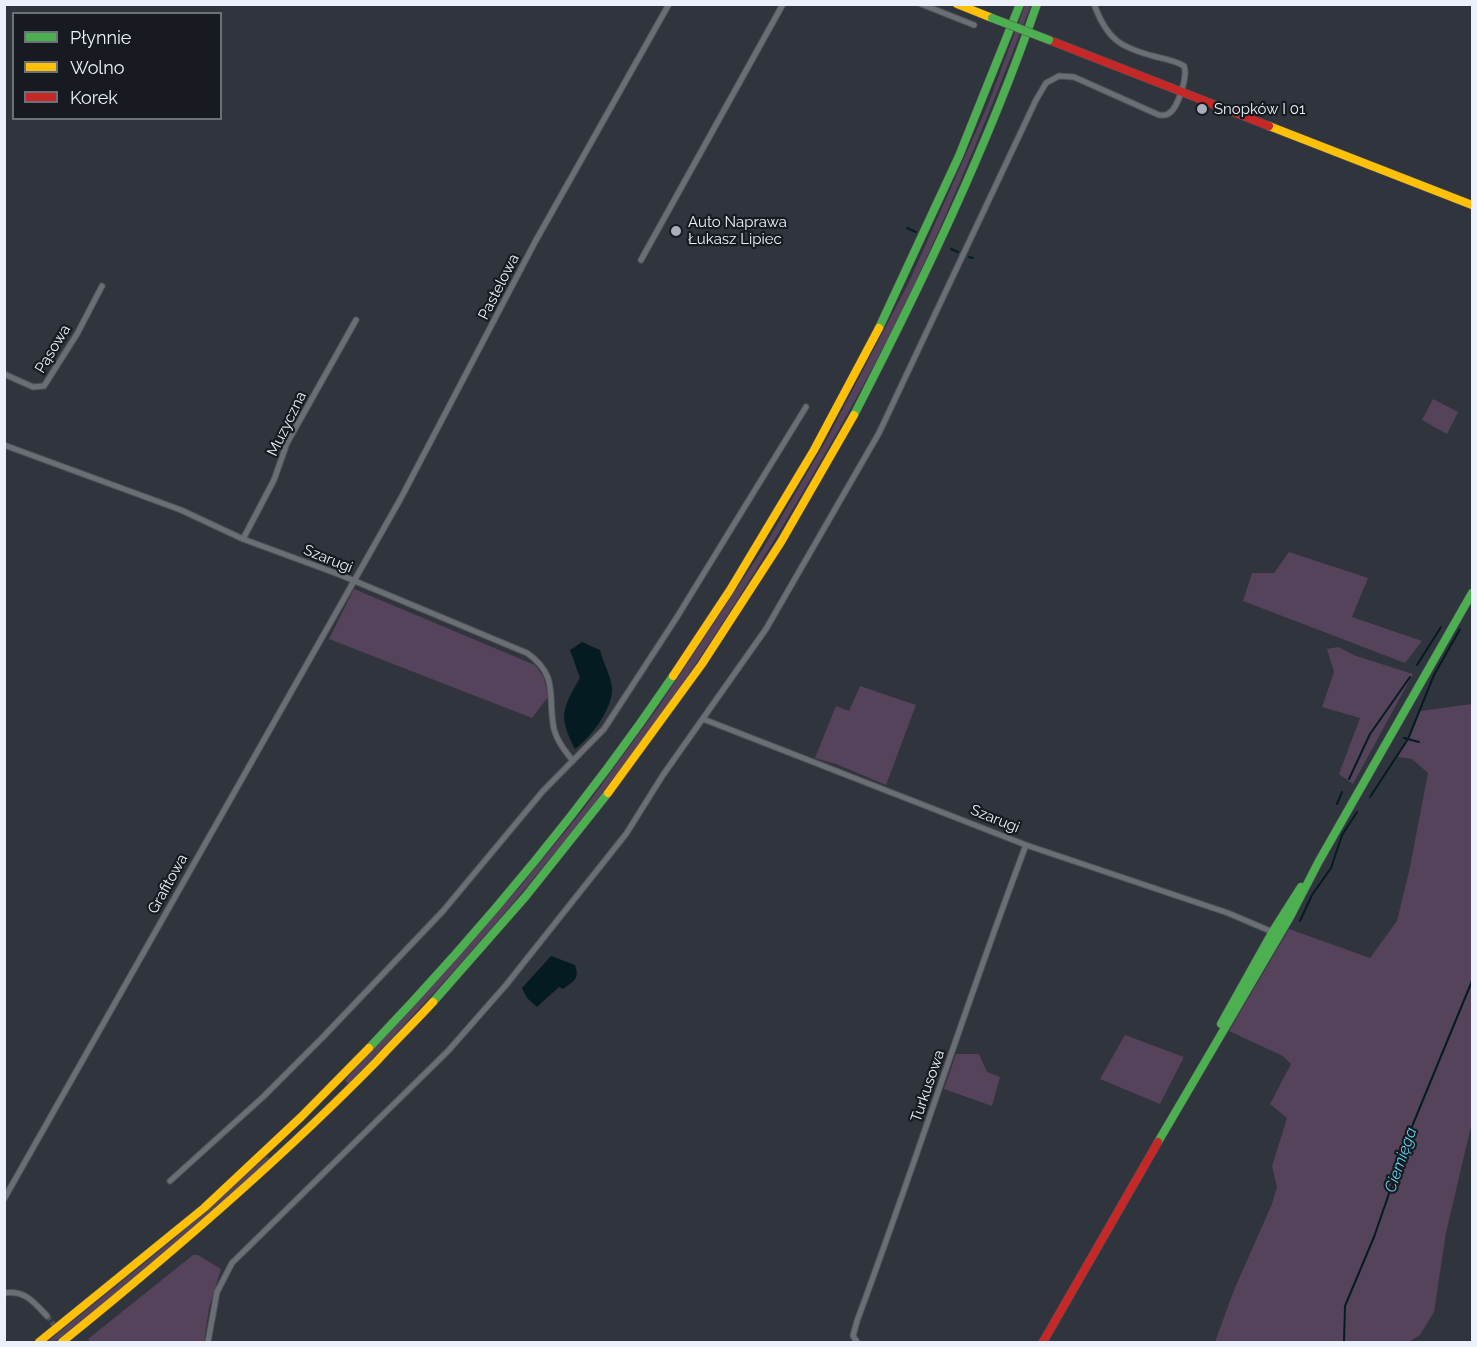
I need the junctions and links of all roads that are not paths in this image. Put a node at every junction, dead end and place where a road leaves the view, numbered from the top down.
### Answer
1 (669, 4) edge
2 (783, 4) edge
3 (921, 4) edge
4 (957, 4) edge
5 (1020, 4) edge
6 (1037, 4) edge
7 (1094, 4) edge
8 (974, 26) dead end
9 (1181, 91) junction
10 (1473, 205) edge
11 (641, 260) dead end
12 (102, 286) dead end
13 (356, 321) dead end
14 (4, 374) edge
15 (806, 407) dead end
16 (4, 445) edge
17 (243, 539) junction
18 (353, 581) junction
19 (1473, 593) edge
20 (703, 719) junction
21 (573, 761) junction
22 (1026, 845) junction
23 (1276, 934) junction
24 (170, 1181) dead end
25 (4, 1199) edge
26 (4, 1293) edge
27 (47, 1316) tunnel mouth
28 (39, 1342) edge
29 (62, 1342) edge
30 (208, 1342) edge
31 (857, 1342) edge
32 (1043, 1342) edge

1 - 18 street, Pastelowa
2 - 11 street
3 - 8 street
4 - 9 main road, bridge
5 - 28 main road
6 - 29 main road
7 - 9 street
9 - 10 main road
9 - 20 street
12 - 14 street, Pąsowa
13 - 17 street, Muzyczna
15 - 21 street
16 - 17 street, Szarugi
17 - 18 street, Szarugi
18 - 21 street, Szarugi
18 - 25 street, Grafitowa
19 - 23 main road
20 - 22 street, Szarugi
20 - 30 street
21 - 24 street
22 - 23 street, Szarugi
22 - 31 street, Turkusowa
23 - 32 main road
26 - 27 street

